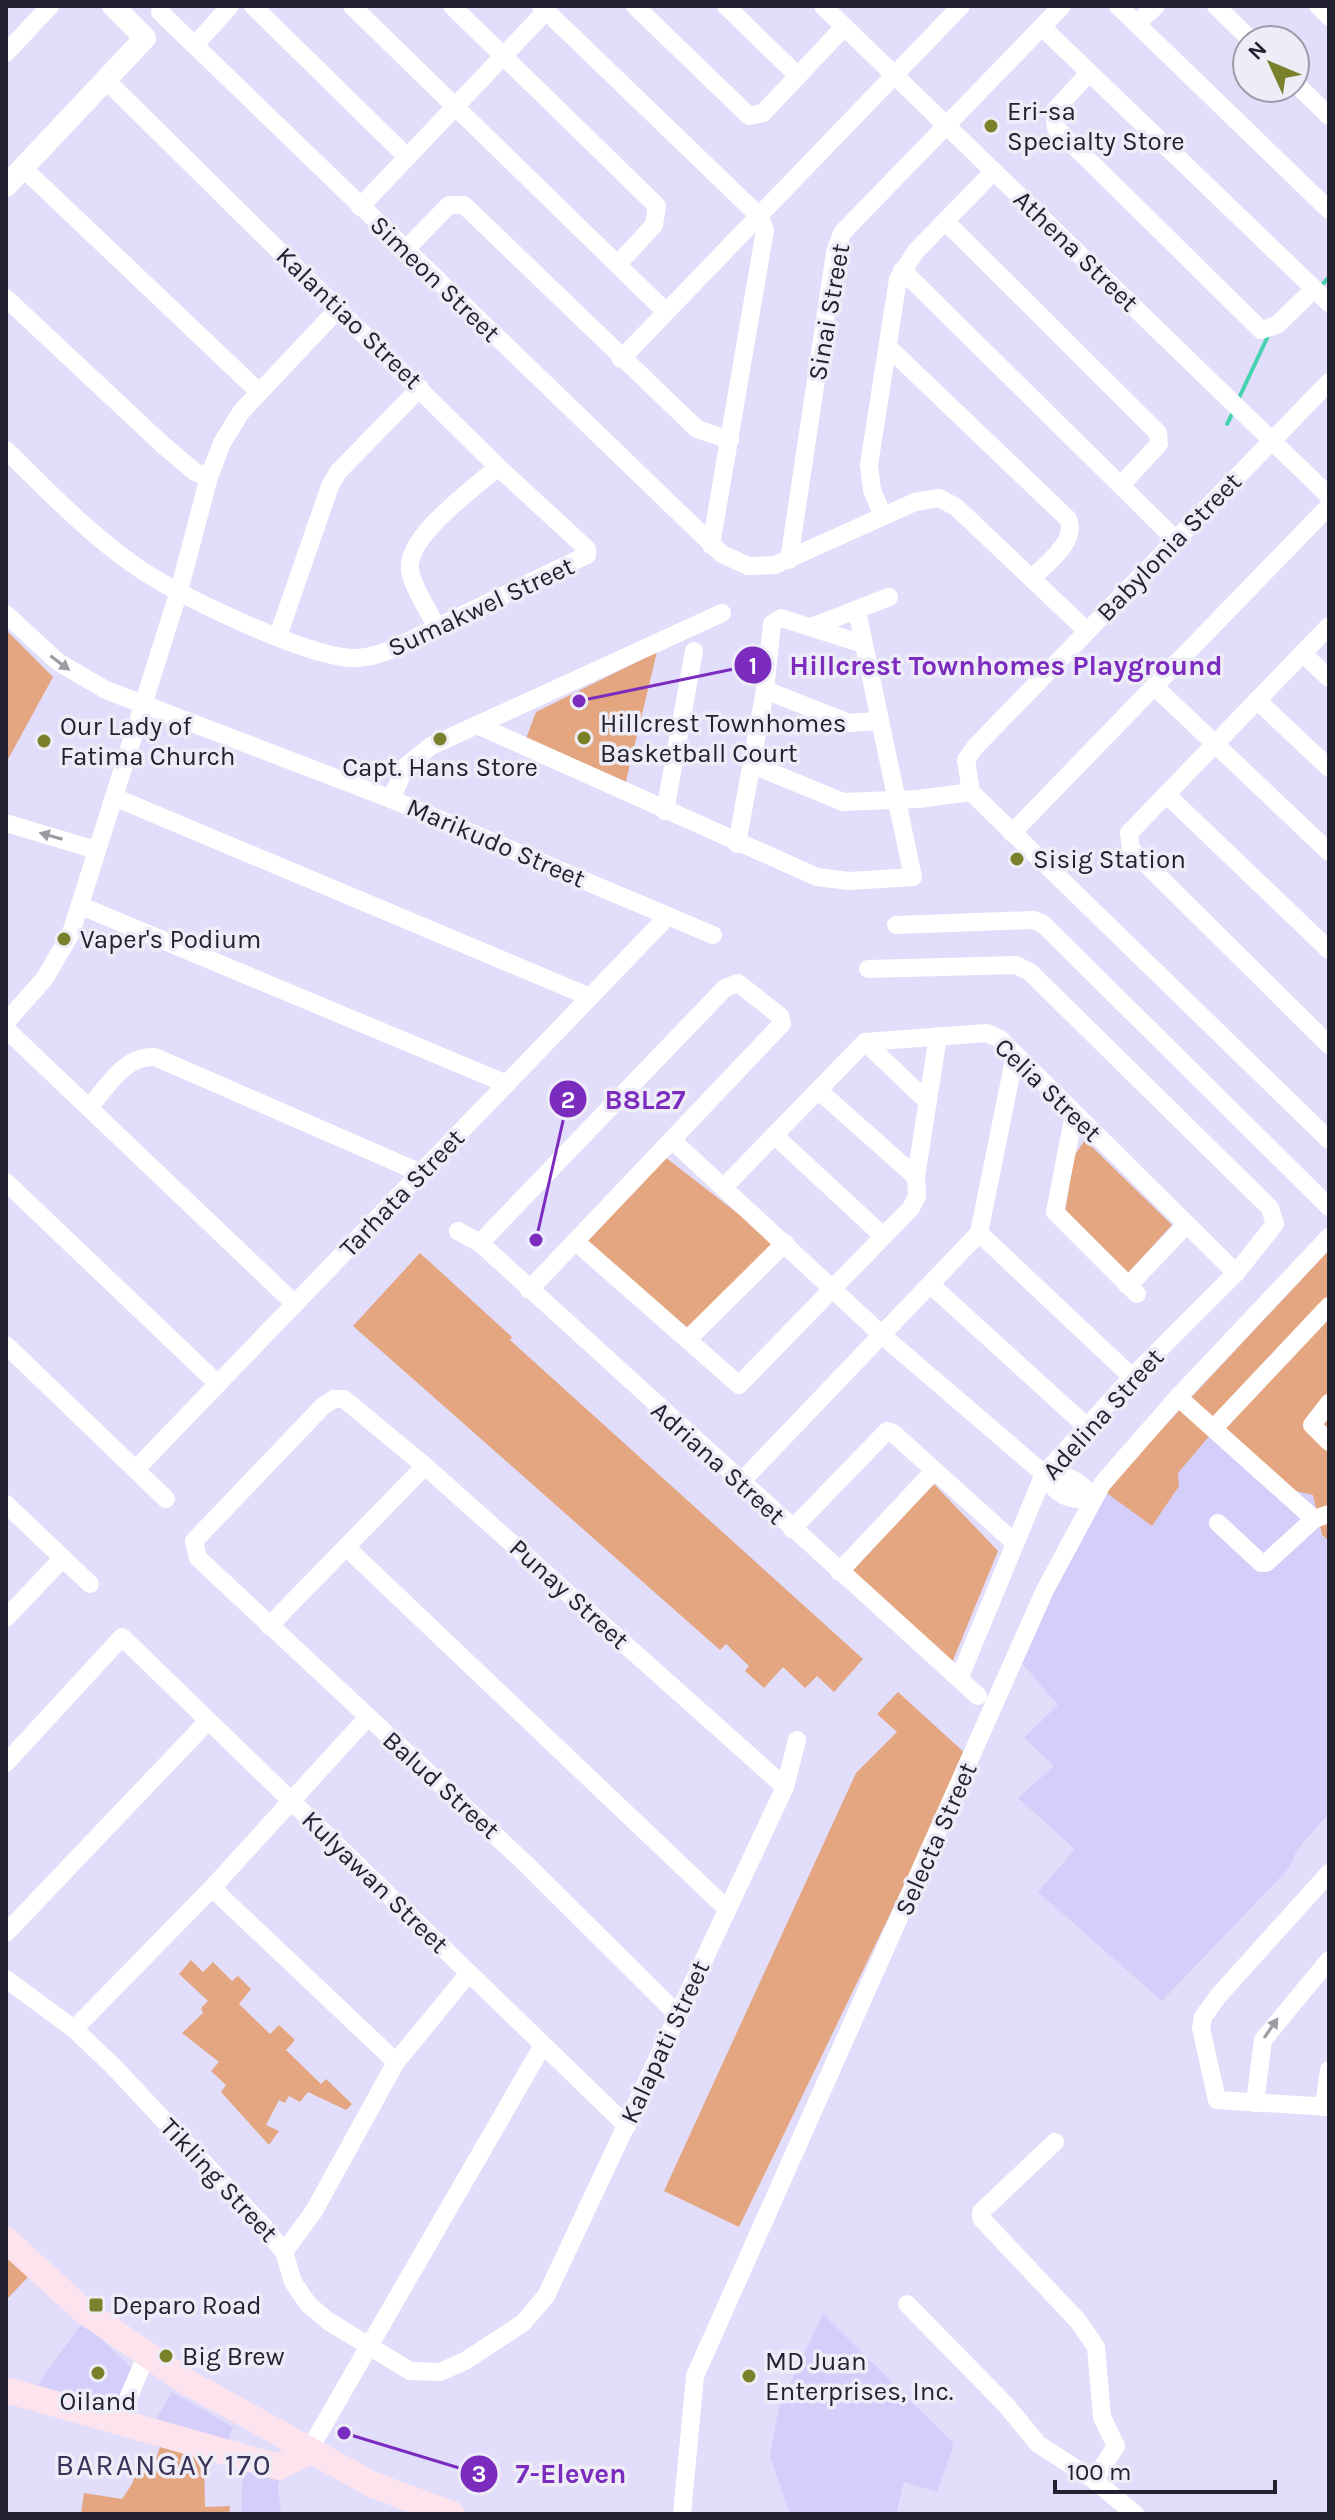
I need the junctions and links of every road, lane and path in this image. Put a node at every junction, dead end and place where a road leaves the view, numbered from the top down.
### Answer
1 (50, 6) edge
2 (113, 6) edge
3 (230, 6) edge
4 (253, 6) edge
5 (352, 6) edge
6 (452, 6) edge
7 (635, 6) edge
8 (726, 6) edge
9 (823, 6) edge
10 (961, 6) edge
11 (1062, 6) edge
12 (1118, 6) edge
13 (1156, 6) edge
14 (1216, 6) edge
15 (1318, 6) edge
16 (543, 8) edge
17 (161, 9) edge
18 (1329, 17) edge
19 (1137, 23) junction
20 (1235, 24) edge
21 (844, 27) junction
22 (1042, 27) junction
23 (145, 38) junction
24 (195, 45) junction
25 (6, 53) edge
26 (503, 56) junction
27 (1089, 73) junction
28 (796, 74) junction
29 (894, 76) junction
30 (107, 81) junction
31 (1311, 99) edge
32 (455, 107) junction
33 (1329, 116) edge
34 (947, 126) junction
35 (407, 157) junction
36 (23, 168) junction
37 (994, 171) junction
38 (6, 186) edge
39 (360, 207) junction
40 (1329, 210) edge
41 (759, 216) junction
42 (945, 221) junction
43 (405, 250) junction
44 (618, 264) junction
45 (902, 270) junction
46 (1313, 290) junction
47 (6, 298) edge
48 (1329, 303) edge
49 (339, 308) junction
50 (666, 312) junction
51 (888, 347) junction
52 (621, 359) junction
53 (1329, 382) edge
54 (420, 388) junction
55 (258, 391) junction
56 (730, 440) junction
57 (1272, 441) junction
58 (6, 450) edge
59 (498, 467) junction
60 (209, 477) junction
61 (1121, 485) junction
62 (1329, 496) edge
63 (1329, 506) edge
64 (883, 516) junction
65 (1176, 540) junction
66 (711, 545) junction
67 (587, 555) joint
68 (789, 560) junction
69 (1032, 578) junction
70 (179, 591) junction
71 (889, 597) dead end
72 (857, 611) junction
73 (722, 613) dead end
74 (6, 614) edge
75 (814, 626) junction
76 (1329, 626) edge
77 (437, 628) junction
78 (1087, 631) junction
79 (278, 636) junction
80 (863, 644) junction
81 (694, 651) dead end
82 (1302, 653) junction
83 (1329, 678) edge
84 (1154, 686) junction
85 (765, 690) junction
86 (1257, 700) junction
87 (144, 702) junction
88 (878, 721) junction
89 (477, 725) junction
90 (1215, 743) junction
91 (753, 765) junction
92 (1329, 768) edge
93 (971, 792) junction
94 (1166, 794) junction
95 (114, 797) junction
96 (391, 799) junction
97 (898, 800) junction
98 (665, 811) junction
99 (6, 823) edge
100 (1012, 833) junction
101 (737, 844) junction
102 (96, 850) junction
103 (1329, 852) edge
104 (81, 906) junction
105 (668, 916) junction
106 (896, 925) dead end
107 (713, 935) dead end
108 (1329, 950) edge
109 (868, 969) dead end
110 (590, 997) junction
111 (6, 1022) edge
112 (6, 1029) edge
113 (938, 1036) junction
114 (1327, 1039) edge
115 (865, 1042) junction
116 (1015, 1055) junction
117 (507, 1084) junction
118 (818, 1090) junction
119 (928, 1102) junction
120 (90, 1106) junction
121 (1074, 1114) junction
122 (774, 1135) junction
123 (1329, 1139) edge
124 (672, 1140) junction
125 (421, 1173) junction
126 (916, 1177) junction
127 (6, 1182) edge
128 (725, 1186) junction
129 (1329, 1207) edge
130 (1186, 1225) junction
131 (458, 1231) dead end
132 (979, 1233) junction
133 (882, 1235) junction
134 (1329, 1237) edge
135 (575, 1241) junction
136 (480, 1243) junction
137 (785, 1243) junction
138 (1236, 1273) junction
139 (931, 1285) junction
140 (834, 1288) junction
141 (529, 1290) junction
142 (295, 1304) junction
143 (1329, 1306) edge
144 (883, 1336) junction
145 (688, 1339) junction
146 (6, 1345) edge
147 (1132, 1377) junction
148 (218, 1384) junction
149 (1178, 1397) junction
150 (1329, 1403) edge
151 (1086, 1426) junction
152 (1214, 1428) junction
153 (1329, 1442) edge
154 (425, 1466) junction
155 (136, 1469) junction
156 (933, 1472) junction
157 (1044, 1474) junction
158 (740, 1483) junction
159 (166, 1499) dead end
160 (1093, 1499) junction
161 (6, 1504) edge
162 (1321, 1516) edge
163 (1218, 1523) dead end
164 (792, 1529) junction
165 (1015, 1543) junction
166 (346, 1547) junction
167 (63, 1558) junction
168 (198, 1558) joint
169 (839, 1572) junction
170 (90, 1584) dead end
171 (6, 1618) edge
172 (269, 1626) junction
173 (959, 1679) junction
174 (978, 1696) dead end
175 (367, 1718) junction
176 (208, 1721) junction
177 (797, 1740) dead end
178 (6, 1763) edge
179 (785, 1787) junction
180 (291, 1801) junction
181 (1329, 1873) edge
182 (212, 1888) junction
183 (1322, 1893) edge
184 (726, 1908) junction
185 (6, 1933) edge
186 (1329, 1960) edge
187 (469, 1973) junction
188 (6, 1979) edge
189 (679, 2016) junction
190 (74, 2029) junction
191 (543, 2045) junction
192 (396, 2062) junction
193 (1329, 2070) edge
194 (1255, 2103) junction
195 (1326, 2107) edge
196 (627, 2126) junction
197 (1055, 2142) dead end
198 (6, 2240) edge
199 (284, 2252) junction
200 (907, 2304) dead end
201 (512, 2332) joint
202 (368, 2346) junction
203 (146, 2356) junction
204 (6, 2390) edge
205 (252, 2419) junction
206 (118, 2422) junction
207 (308, 2452) junction
208 (235, 2454) junction
209 (1094, 2480) junction
210 (452, 2514) edge
211 (682, 2514) edge
212 (1135, 2514) edge

1 - 25 street
2 - 23 street
3 - 24 street
4 - 35 street
5 - 32 street
6 - 26 street
7 - 28 street
8 - 28 street
9 - 21 street, Athena Street
10 - 29 street
11 - 22 street, Sinai Street
12 - 19 street
13 - 19 street
14 - 20 street
15 - 18 street
16 - 26 street
16 - 41 street
17 - 23 street
17 - 24 street, Simeon Street
19 - 40 street
21 - 28 street
21 - 29 street, Athena Street
22 - 27 street
22 - 34 street, Sinai Street
23 - 30 street
24 - 39 street, Simeon Street
26 - 32 street
26 - 44 street
27 - 46 street
27 - 46 street
29 - 34 street, Athena Street
29 - 41 street
30 - 36 street
30 - 49 street, Kalantiao Street
31 - 33 street
32 - 35 street
32 - 44 street
34 - 37 street, Athena Street
34 - 68 street, Sinai Street
35 - 39 street
36 - 38 street
36 - 55 street
37 - 42 street
37 - 57 street, Athena Street
39 - 43 street, Simeon Street
41 - 50 street
41 - 56 street
42 - 45 street
42 - 61 street
43 - 52 street
43 - 66 street, Simeon Street
44 - 50 street
45 - 51 street
45 - 61 street
46 - 48 street
47 - 60 street
49 - 54 street, Kalantiao Street
49 - 55 street
50 - 52 street
51 - 64 street
51 - 69 street
52 - 56 street
53 - 57 street, Babylonia Street
54 - 59 street, Kalantiao Street
54 - 79 street
55 - 60 street
56 - 66 street
57 - 62 street, Athena Street
57 - 65 street, Babylonia Street
58 - 70 street, Sumakwel Street
59 - 67 street, Kalantiao Street
59 - 77 street
60 - 70 street
61 - 65 street
63 - 84 street
64 - 68 street, Simeon Street
64 - 69 street, Simeon Street
65 - 78 street, Babylonia Street
66 - 68 street, Simeon Street
67 - 77 street, Sumakwel Street
69 - 78 street, Simeon Street
70 - 79 street, Sumakwel Street
70 - 87 street
71 - 72 street
72 - 75 street
72 - 80 street
73 - 89 street
74 -> 87 street, Marikudo Street
75 - 80 street
75 - 85 street
76 - 82 street
77 - 79 street, Sumakwel Street
78 - 93 street, Babylonia Street
80 - 88 street
81 - 98 street
82 - 83 street
82 - 86 street
84 - 90 street
84 - 100 street
85 - 88 street
85 - 91 street
86 - 90 street
86 - 92 street
87 - 95 street
87 - 96 street, Marikudo Street
88 - 97 street
89 - 96 street
89 - 98 street
90 - 94 street
90 - 103 street
91 - 97 street
91 - 101 street
93 - 97 street
93 - 100 street
94 - 108 street
94 - 114 street
95 - 102 street
95 - 110 street
96 - 105 street, Marikudo Street
97 - 101 street
98 - 101 street
102 -> 99 street
100 - 123 street
102 - 104 street
104 - 111 street
104 - 117 street
105 - 107 street, Marikudo Street
105 - 110 street, Tarhata Street
106 - 129 street
109 - 138 street, Adelina Street
110 - 117 street, Tarhata Street
112 - 120 street
113 - 115 street, Celia Street
113 - 116 street, Celia Street
113 - 119 street
115 - 118 street
115 - 119 street
116 - 121 street, Celia Street
116 - 132 street
117 - 125 street, Tarhata Street
118 - 122 street
118 - 126 street
119 - 126 street
120 - 125 street
120 - 142 street
121 - 130 street, Celia Street
121 - 130 street
122 - 128 street
122 - 133 street
124 - 128 street
124 - 135 street
124 - 136 street
125 - 142 street, Tarhata Street
126 - 133 street
127 - 148 street
128 - 137 street
130 - 138 street, Celia Street
131 - 136 street, Adriana Street
132 - 139 street
132 - 147 street
133 - 140 street
134 - 149 street, Selecta Street
135 - 141 street
135 - 145 street
136 - 141 street, Adriana Street
137 - 140 street
137 - 145 street
138 - 147 street, Adelina Street
139 - 144 street
139 - 151 street
140 - 144 street
140 - 145 street
141 - 158 street, Adriana Street
142 - 148 street, Tarhata Street
143 - 152 street
144 - 157 street
144 - 158 street
146 - 155 street
147 - 151 street, Adelina Street
148 - 155 street, Tarhata Street
149 - 152 street
149 - 160 street, Selecta Street
150 - 153 street
151 - 157 street, Adelina Street
152 - 162 street
154 - 166 street
154 - 168 street, Punay Street
154 - 179 street, Punay Street
155 - 159 street
156 - 164 street
156 - 165 street
156 - 169 street
157 - 160 street
157 - 165 street, Adelina Street
158 - 164 street, Adriana Street
160 - 211 street, Selecta Street
161 - 167 street
162 - 163 street
164 - 169 street, Adriana Street
165 - 173 street, Adelina Street
166 - 172 street
166 - 184 street
167 - 170 street
167 - 171 street
168 - 172 street, Balud Street
169 - 173 street, Adriana Street
172 - 175 street, Balud Street
173 - 174 street, Adriana Street
175 - 180 street
175 - 189 street, Balud Street
176 - 178 street, Kulyawan Street
176 - 180 street, Kulyawan Street
176 - 185 street
177 - 179 street, Kalapati Street
179 - 184 street, Kalapati Street
180 - 182 street
180 - 187 street, Kulyawan Street
181 - 183 street
182 - 190 street
182 - 192 street
183 - 194 street
184 - 189 street, Kalapati Street
194 -> 186 street
187 - 191 street, Kulyawan Street
187 - 192 street
188 - 190 street, Tikling Street
189 - 196 street, Kalapati Street
190 - 199 street, Tikling Street
191 - 196 street, Kulyawan Street
191 - 202 street
192 - 199 street
193 - 195 street
194 - 195 street
196 - 201 street, Kalapati Street
197 - 209 street
198 - 203 main road
199 - 202 street, Tikling Street
200 - 209 street
201 - 202 street, Tikling Street
202 - 207 street
203 - 205 main road
203 - 206 street
204 - 206 main road
205 - 207 main road
205 - 208 main road
206 - 208 main road
207 - 208 main road
207 - 210 main road
209 - 212 street

